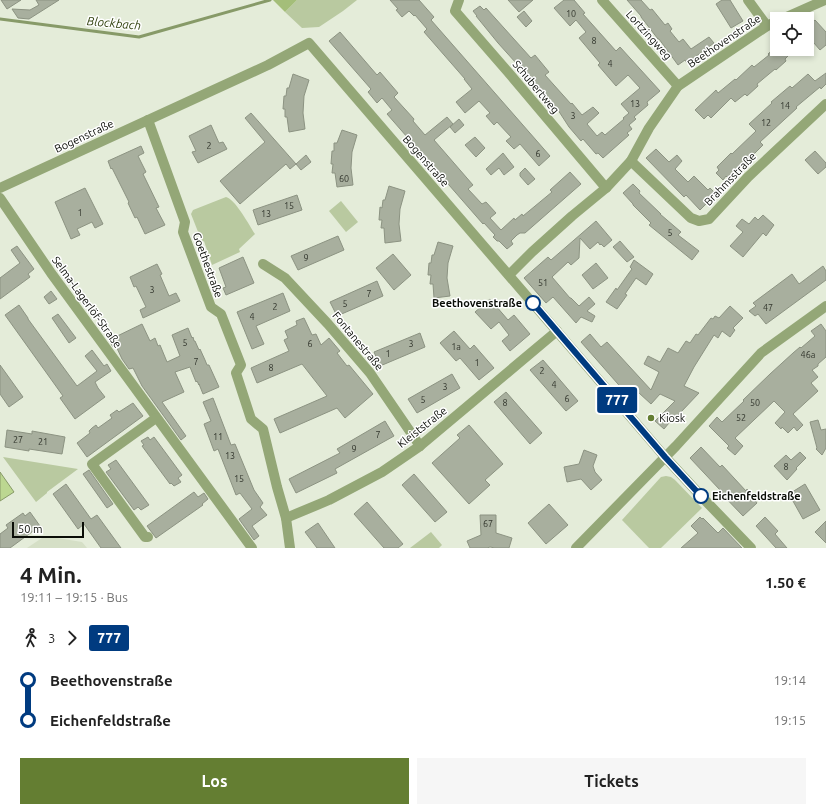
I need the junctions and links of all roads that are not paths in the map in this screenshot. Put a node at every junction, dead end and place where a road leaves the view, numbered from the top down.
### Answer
1 (459, 0) edge
2 (602, 0) edge
3 (748, 0) edge
4 (825, 0) edge
5 (798, 12) edge
6 (770, 24) edge
7 (767, 26) junction
8 (678, 86) junction
9 (826, 104) edge
10 (148, 120) junction
11 (631, 161) junction
12 (0, 188) edge
13 (606, 188) junction
14 (0, 198) edge
15 (263, 264) dead end
16 (508, 275) junction
17 (826, 306) edge
18 (557, 332) junction
19 (156, 418) junction
20 (420, 446) junction
21 (665, 457) junction
22 (286, 518) junction
23 (148, 537) dead end
24 (252, 548) edge
25 (290, 548) edge
26 (576, 548) edge
27 (752, 548) edge

1 - 13 street, Schubertweg
2 - 8 street, Lortzingweg
3 - 7 street
4 - 5 street
6 - 7 street, Beethovenstraße
7 - 8 street, Beethovenstraße
8 - 11 street, Beethovenstraße
9 - 11 street, Brahmsstraße
10 - 12 street, Bogenstraße
10 - 16 street, Bogenstraße
10 - 22 street, Goethestraße
11 - 13 street, Beethovenstraße
13 - 16 street, Beethovenstraße
14 - 19 street, Selma-Lagerlöf-Straße
15 - 20 street, Fontanestraße
16 - 18 street, Bogenstraße
17 - 21 street
18 - 20 street, Kleiststraße
18 - 21 street, Bogenstraße
19 - 23 street
19 - 24 street, Selma-Lagerlöf-Straße
20 - 22 street, Kleiststraße
21 - 26 street
21 - 27 street, Bogenstraße
22 - 25 street, Goethestraße

